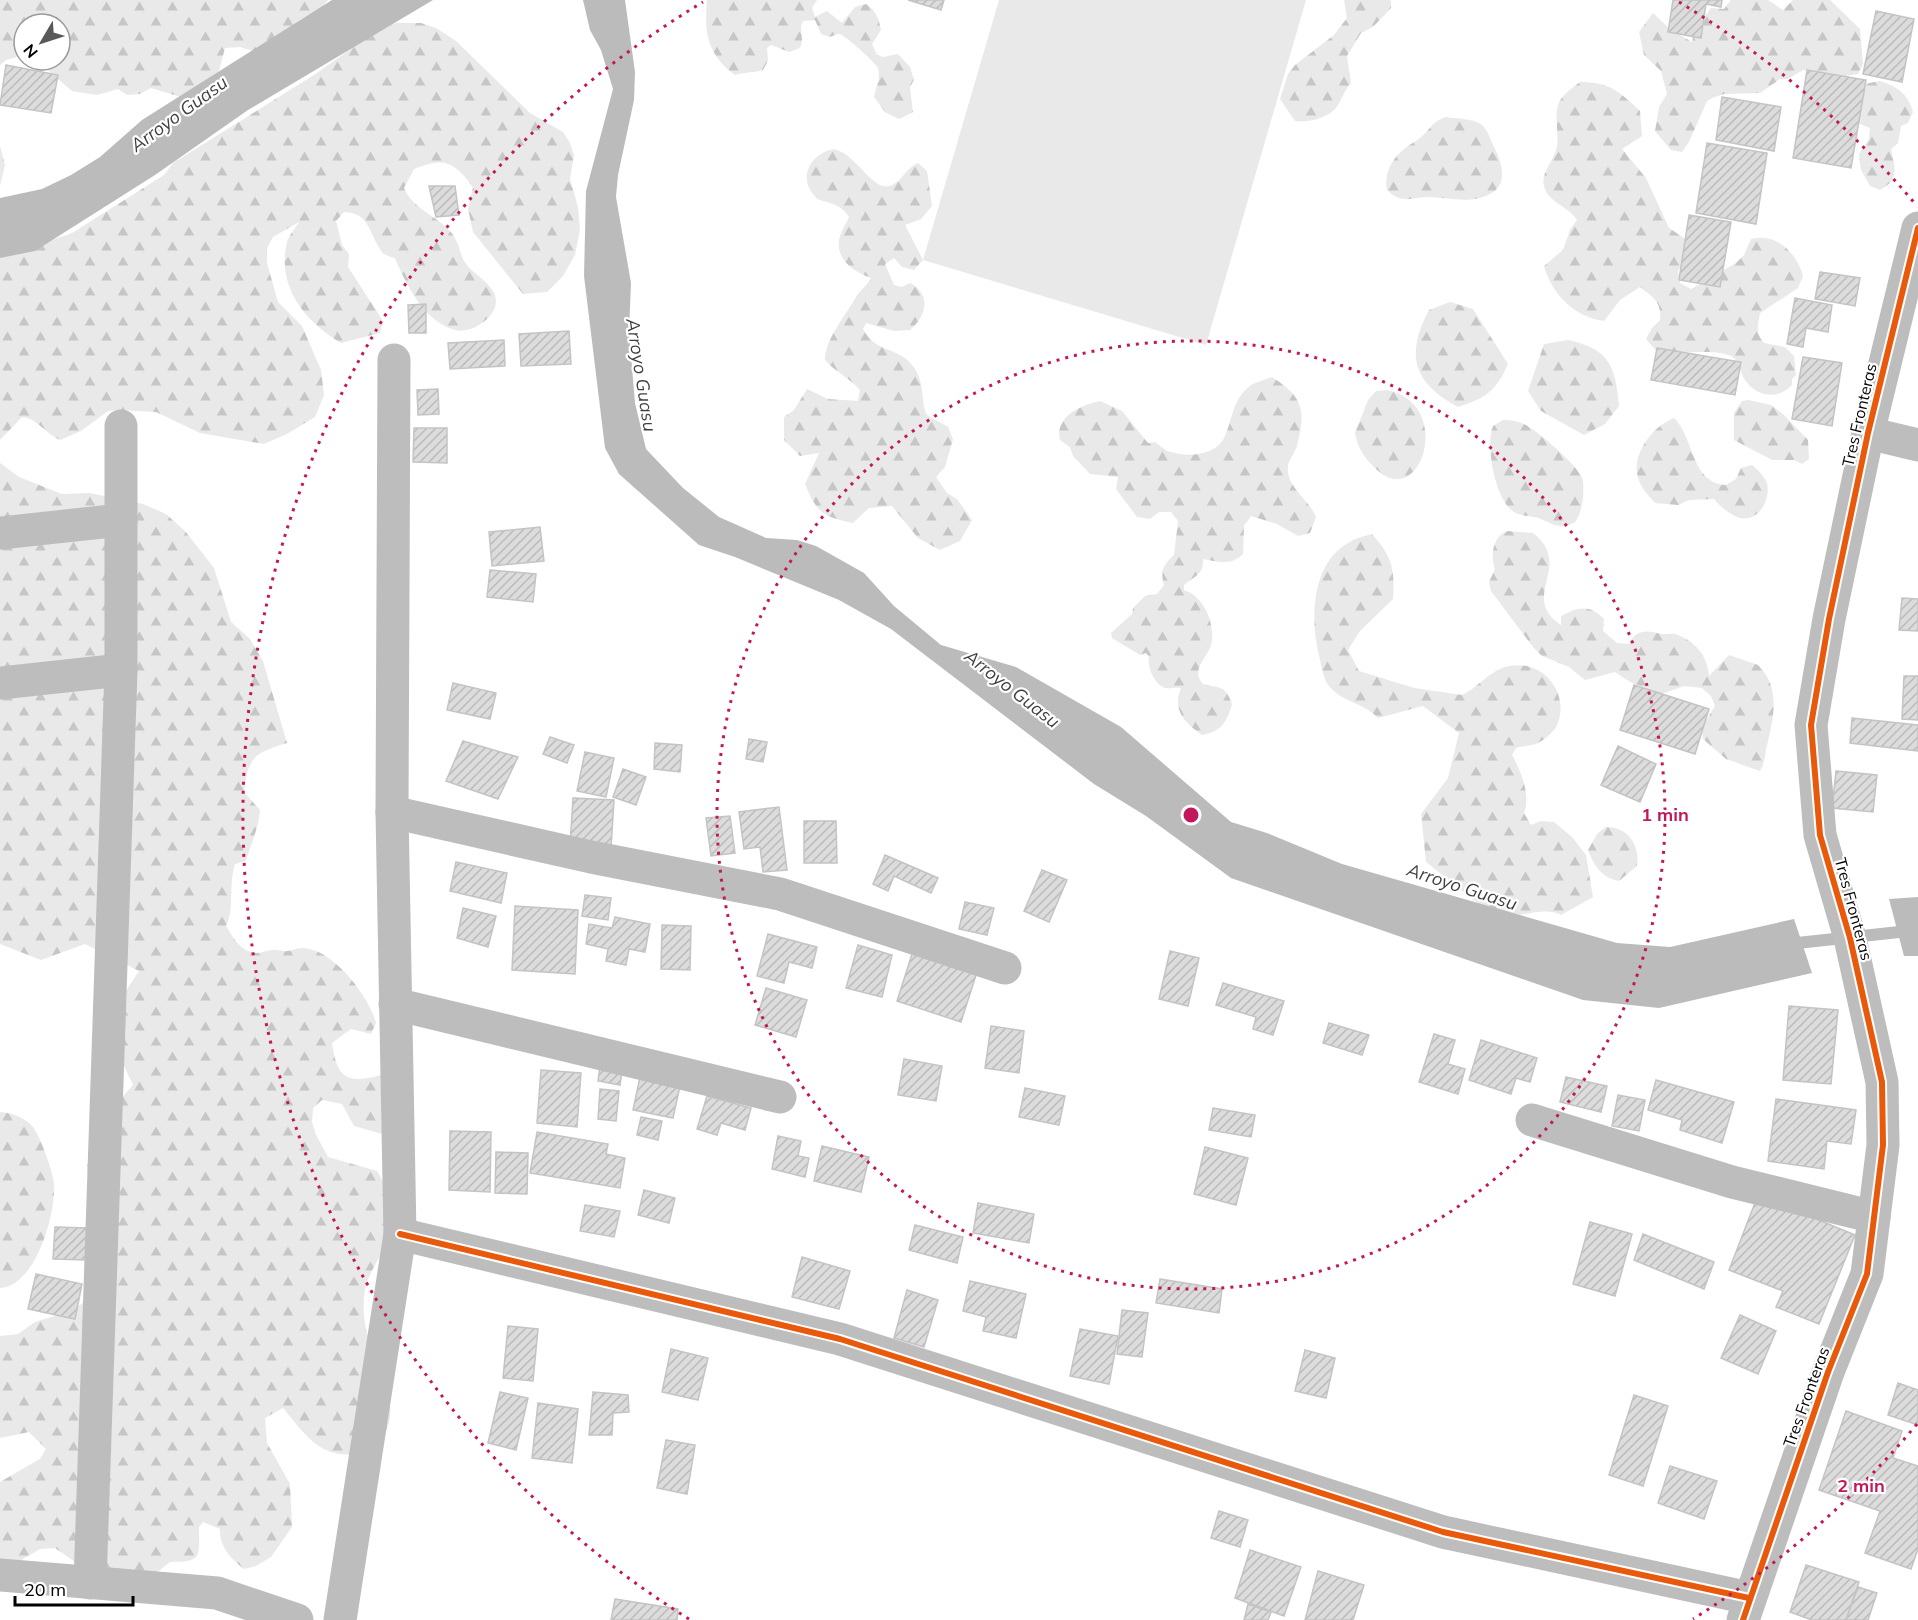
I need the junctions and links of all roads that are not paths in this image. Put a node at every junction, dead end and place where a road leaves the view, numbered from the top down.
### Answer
1 (1918, 228) edge
2 (394, 360) dead end
3 (122, 426) dead end
4 (1868, 433) junction
5 (1918, 445) edge
6 (121, 520) junction
7 (0, 532) edge
8 (121, 670) junction
9 (0, 683) edge
10 (392, 812) junction
11 (1005, 968) dead end
12 (395, 1004) junction
13 (780, 1097) dead end
14 (1532, 1120) dead end
15 (1874, 1217) junction
16 (400, 1234) junction
17 (0, 1575) edge
18 (90, 1582) junction
19 (1746, 1609) edge
20 (297, 1620) edge
21 (340, 1620) edge

1 - 4 street, Tres Fronteras
2 - 10 street
3 - 6 street
4 - 5 street
4 - 15 street, Tres Fronteras
6 - 7 street
6 - 8 street
8 - 9 street
8 - 18 street
10 - 11 street
10 - 12 street
12 - 13 street
12 - 16 street
14 - 15 street
15 - 19 street, Tres Fronteras
16 - 19 street
16 - 21 street
17 - 18 street
18 - 20 street

